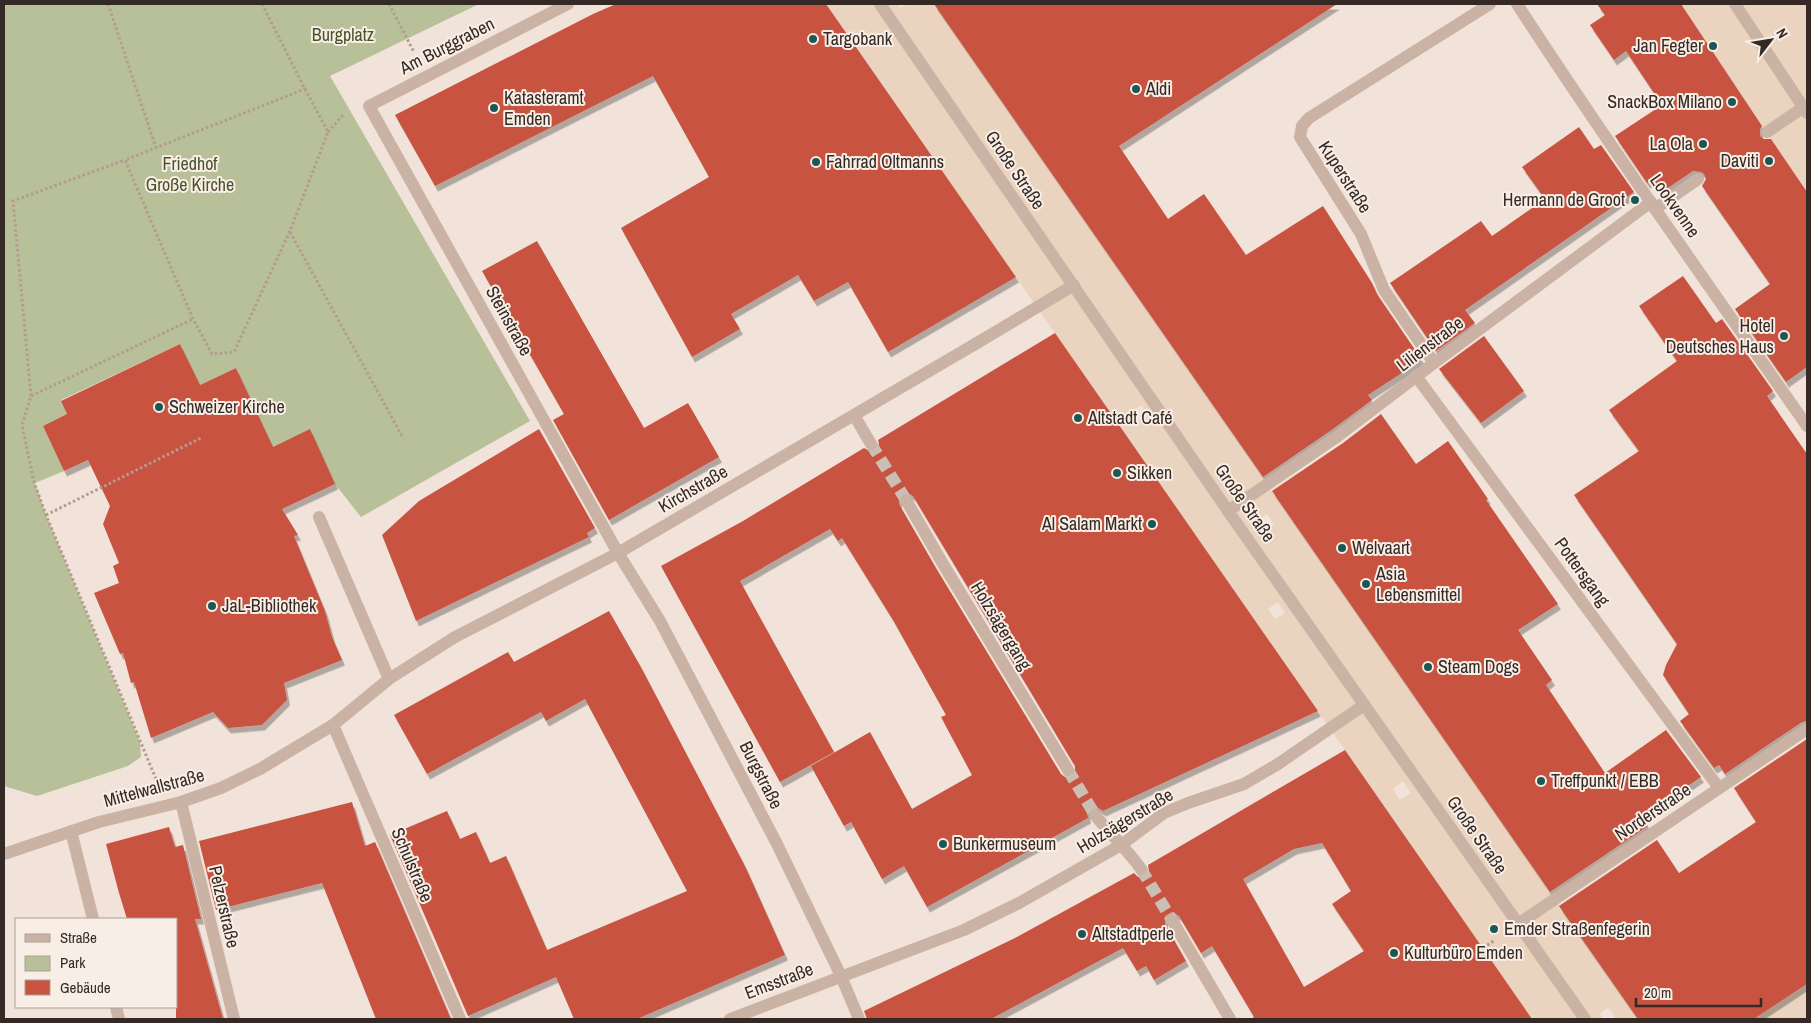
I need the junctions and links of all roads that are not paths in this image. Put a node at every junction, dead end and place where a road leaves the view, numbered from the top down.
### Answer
1 (568, 4) edge
2 (880, 4) edge
3 (1490, 4) edge
4 (1517, 4) edge
5 (1735, 4) edge
6 (369, 106) joint
7 (1805, 110) edge
8 (1767, 132) dead end
9 (1698, 179) dead end
10 (1653, 206) junction
11 (1074, 286) junction
12 (1434, 363) junction
13 (1416, 376) junction
14 (854, 415) junction
15 (1807, 426) edge
16 (871, 444) tunnel mouth
17 (906, 500) tunnel mouth
18 (1228, 510) junction
19 (319, 517) dead end
20 (618, 553) junction
21 (389, 679) junction
22 (1364, 705) junction
23 (333, 725) junction
24 (1807, 729) edge
25 (1068, 770) tunnel mouth
26 (1719, 788) junction
27 (181, 802) junction
28 (1095, 815) tunnel mouth
29 (70, 831) junction
30 (1121, 845) junction
31 (4, 854) edge
32 (1141, 869) tunnel mouth
33 (93, 918) edge
34 (1172, 920) tunnel mouth
35 (1518, 924) junction
36 (841, 976) junction
37 (234, 1019) edge
38 (460, 1019) edge
39 (730, 1019) edge
40 (858, 1019) edge
41 (1230, 1019) edge
42 (1585, 1019) edge

1 - 6 street, Am Burggraben
2 - 11 street, Große Straße
3 - 12 street, Kuperstraße
4 - 10 street, Lookvenne
5 - 7 street
6 - 20 street, Steinstraße
7 - 8 street
9 - 10 street, Lilienstraße
10 - 12 street, Lilienstraße
10 - 15 street, Lookvenne
11 - 14 street, Kirchstraße
11 - 18 street, Große Straße
12 - 13 street, Lilienstraße
13 - 18 street, Lilienstraße
13 - 26 street, Pottersgang
14 - 16 street
14 - 20 street, Kirchstraße
17 - 25 street, Holzsägergang
18 - 22 street, Große Straße
19 - 21 street
20 - 21 street, Kirchstraße
20 - 36 street, Burgstraße
21 - 23 street, Kirchstraße
22 - 30 street, Holzsägerstraße
22 - 35 street, Große Straße
23 - 27 street, Mittelwallstraße
23 - 38 street, Schulstraße
24 - 26 street, Norderstraße
26 - 35 street, Norderstraße
27 - 29 street, Mittelwallstraße
27 - 37 street, Pelzerstraße
28 - 30 street
29 - 31 street, Mittelwallstraße
29 - 33 street
30 - 32 street
30 - 36 street, Holzsägerstraße
34 - 41 street
35 - 42 street, Große Straße
36 - 39 street, Emsstraße
36 - 40 street, Burgstraße

